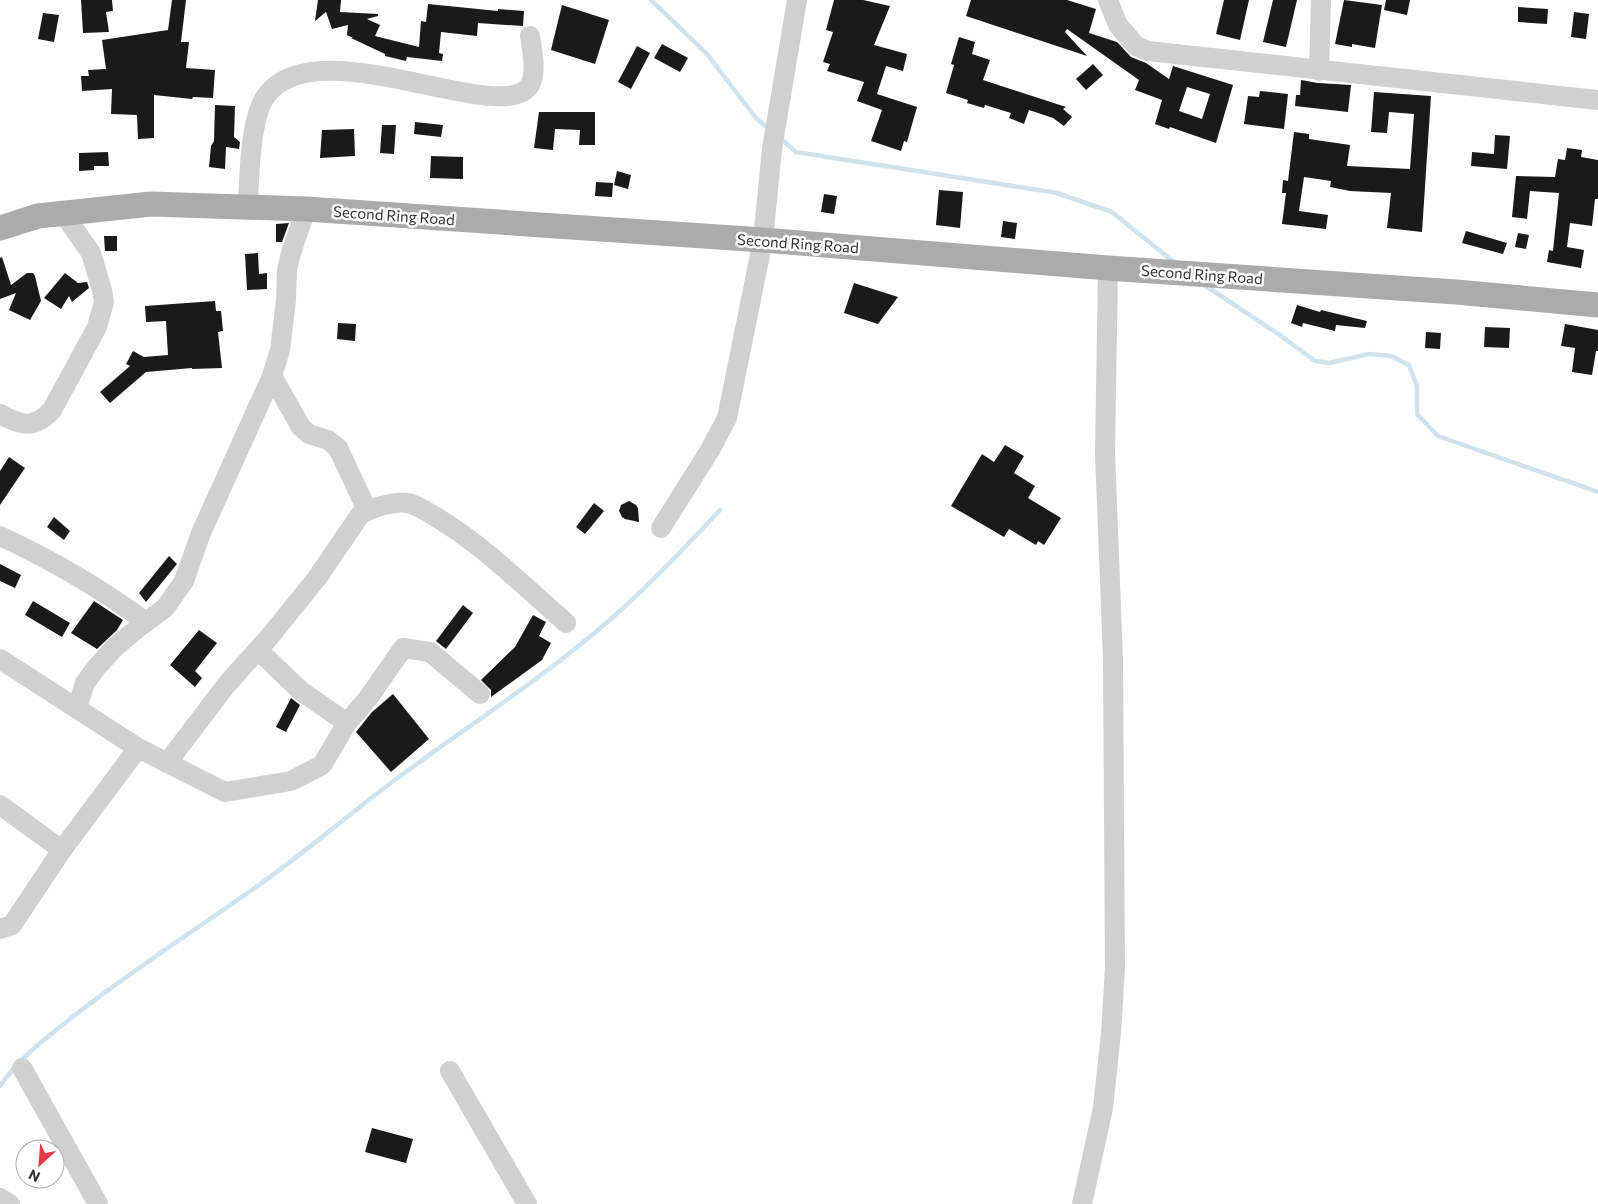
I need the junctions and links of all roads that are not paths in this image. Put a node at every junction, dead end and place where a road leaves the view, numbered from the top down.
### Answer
1 (797, 0) edge
2 (1108, 0) edge
3 (1322, 0) edge
4 (530, 36) dead end
5 (1319, 71) junction
6 (1598, 100) edge
7 (248, 207) junction
8 (306, 209) junction
9 (63, 213) junction
10 (0, 228) edge
11 (763, 240) junction
12 (1108, 268) junction
13 (1598, 305) edge
14 (272, 376) junction
15 (0, 414) edge
16 (367, 510) junction
17 (661, 528) dead end
18 (0, 536) edge
19 (146, 622) junction
20 (566, 623) dead end
21 (258, 650) junction
22 (0, 659) edge
23 (480, 694) dead end
24 (77, 708) junction
25 (347, 723) junction
26 (138, 748) junction
27 (167, 763) junction
28 (0, 806) edge
29 (62, 850) junction
30 (0, 929) edge
31 (22, 1068) dead end
32 (450, 1071) dead end
33 (0, 1198) edge
34 (10, 1204) edge
35 (98, 1204) edge
36 (527, 1204) edge
37 (1082, 1204) edge

1 - 11 street
2 - 5 street
3 - 5 street
4 - 7 street
5 - 6 street
7 - 8 main road, Second Ring Road
7 - 9 main road, Second Ring Road
8 - 11 main road, Second Ring Road
8 - 14 street
9 - 10 main road, Second Ring Road
9 - 15 street
11 - 12 main road, Second Ring Road
11 - 17 street
12 - 13 main road, Second Ring Road
12 - 37 street
14 - 16 street
14 - 19 street
16 - 20 street
16 - 21 street
18 - 19 street
19 - 24 street
21 - 25 street
21 - 27 street
22 - 24 street
23 - 25 street
24 - 26 street
25 - 27 street
26 - 27 street
26 - 29 street
28 - 29 street
29 - 30 street
31 - 35 street
32 - 36 street
33 - 34 street

